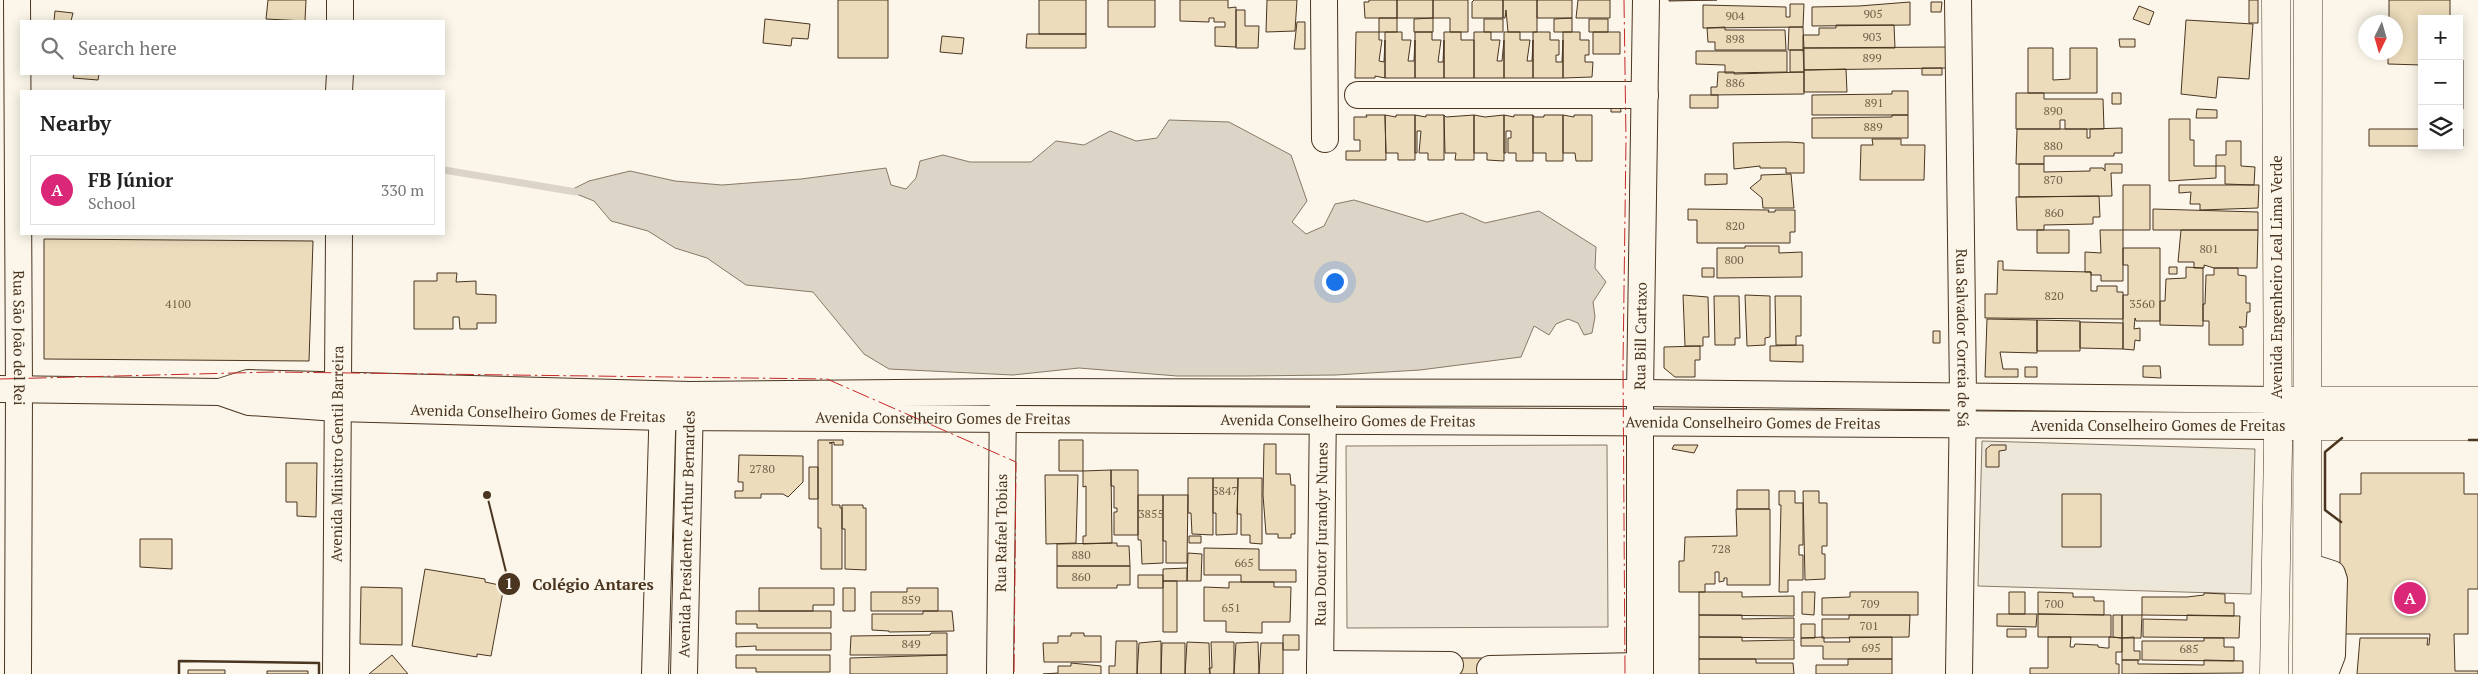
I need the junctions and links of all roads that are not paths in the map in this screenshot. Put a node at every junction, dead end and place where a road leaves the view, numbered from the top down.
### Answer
1 (17, 0) edge
2 (340, 0) edge
3 (1324, 0) edge
4 (1646, 0) edge
5 (1958, 0) edge
6 (2276, 0) edge
7 (2308, 0) edge
8 (340, 20) edge
9 (340, 75) edge
10 (340, 90) edge
11 (1358, 95) dead end
12 (1645, 95) junction
13 (1325, 139) dead end
14 (339, 235) edge
15 (10, 389) edge
16 (1004, 392) junction
17 (1640, 393) junction
18 (1324, 394) junction
19 (1964, 396) junction
20 (338, 397) junction
21 (2478, 401) edge
22 (690, 405) junction
23 (663, 406) junction
24 (2278, 413) junction
25 (2308, 413) junction
26 (1003, 418) junction
27 (1322, 422) junction
28 (1640, 423) junction
29 (1963, 425) junction
30 (2478, 426) edge
31 (2307, 566) junction
32 (1450, 665) dead end
33 (1490, 668) dead end
34 (1320, 669) edge
35 (1640, 670) edge
36 (18, 674) edge
37 (336, 674) edge
38 (655, 674) edge
39 (684, 674) edge
40 (1000, 674) edge
41 (1959, 674) edge
42 (2274, 674) edge
43 (2307, 674) edge
44 (2319, 674) edge

1 - 15 street, Rua São João del Rei
2 - 8 street
3 - 13 street
4 - 12 street, Rua Bill Cartaxo
5 - 19 street, Rua Salvador Correia de Sá
6 - 24 main road, Avenida Engenheiro Leal Lima Verde
7 - 25 main road, Avenida Engenheiro Leal Lima Verde
9 - 10 street
11 - 12 street
12 - 17 street, Rua Bill Cartaxo
14 - 20 street, Avenida Ministro Gentil Barreira
15 - 20 street, Avenida Conselheiro Gomes de Freitas
15 - 36 street, Rua São João del Rei
16 - 18 street, Avenida Conselheiro Gomes de Freitas
16 - 22 street, Avenida Conselheiro Gomes de Freitas
16 - 26 street, Rua Rafael Tobias
17 - 18 street, Avenida Conselheiro Gomes de Freitas
17 - 19 street, Avenida Conselheiro Gomes de Freitas
17 - 28 street, Rua Bill Cartaxo
18 - 27 street, Rua Doutor Jurandyr Nunes
19 - 24 street, Avenida Conselheiro Gomes de Freitas
19 - 29 street, Rua Salvador Correia de Sá
20 - 23 street, Avenida Conselheiro Gomes de Freitas
20 - 37 street, Avenida Ministro Gentil Barreira
21 - 25 main road, Avenida Conselheiro Gomes de Freitas
22 - 23 street, Avenida Conselheiro Gomes de Freitas
22 - 26 street, Avenida Conselheiro Gomes de Freitas
22 - 39 street, Avenida Presidente Arthur Bernardes
23 - 38 street, Avenida Presidente Arthur Bernardes
24 - 25 main road, Avenida Conselheiro Gomes de Freitas
24 - 29 street, Avenida Conselheiro Gomes de Freitas
24 - 42 main road, Avenida Engenheiro Leal Lima Verde
25 - 30 main road, Avenida Conselheiro Gomes de Freitas
25 - 31 main road, Avenida Engenheiro Leal Lima Verde
26 - 27 street, Avenida Conselheiro Gomes de Freitas
26 - 40 street, Rua Rafael Tobias
27 - 28 street, Avenida Conselheiro Gomes de Freitas
27 - 34 street, Rua Doutor Jurandyr Nunes
28 - 29 street, Avenida Conselheiro Gomes de Freitas
28 - 35 street, Rua Bill Cartaxo
29 - 41 street, Rua Salvador Correia de Sá
31 - 43 main road, Avenida Engenheiro Leal Lima Verde
31 - 44 street
32 - 34 street
33 - 35 street

